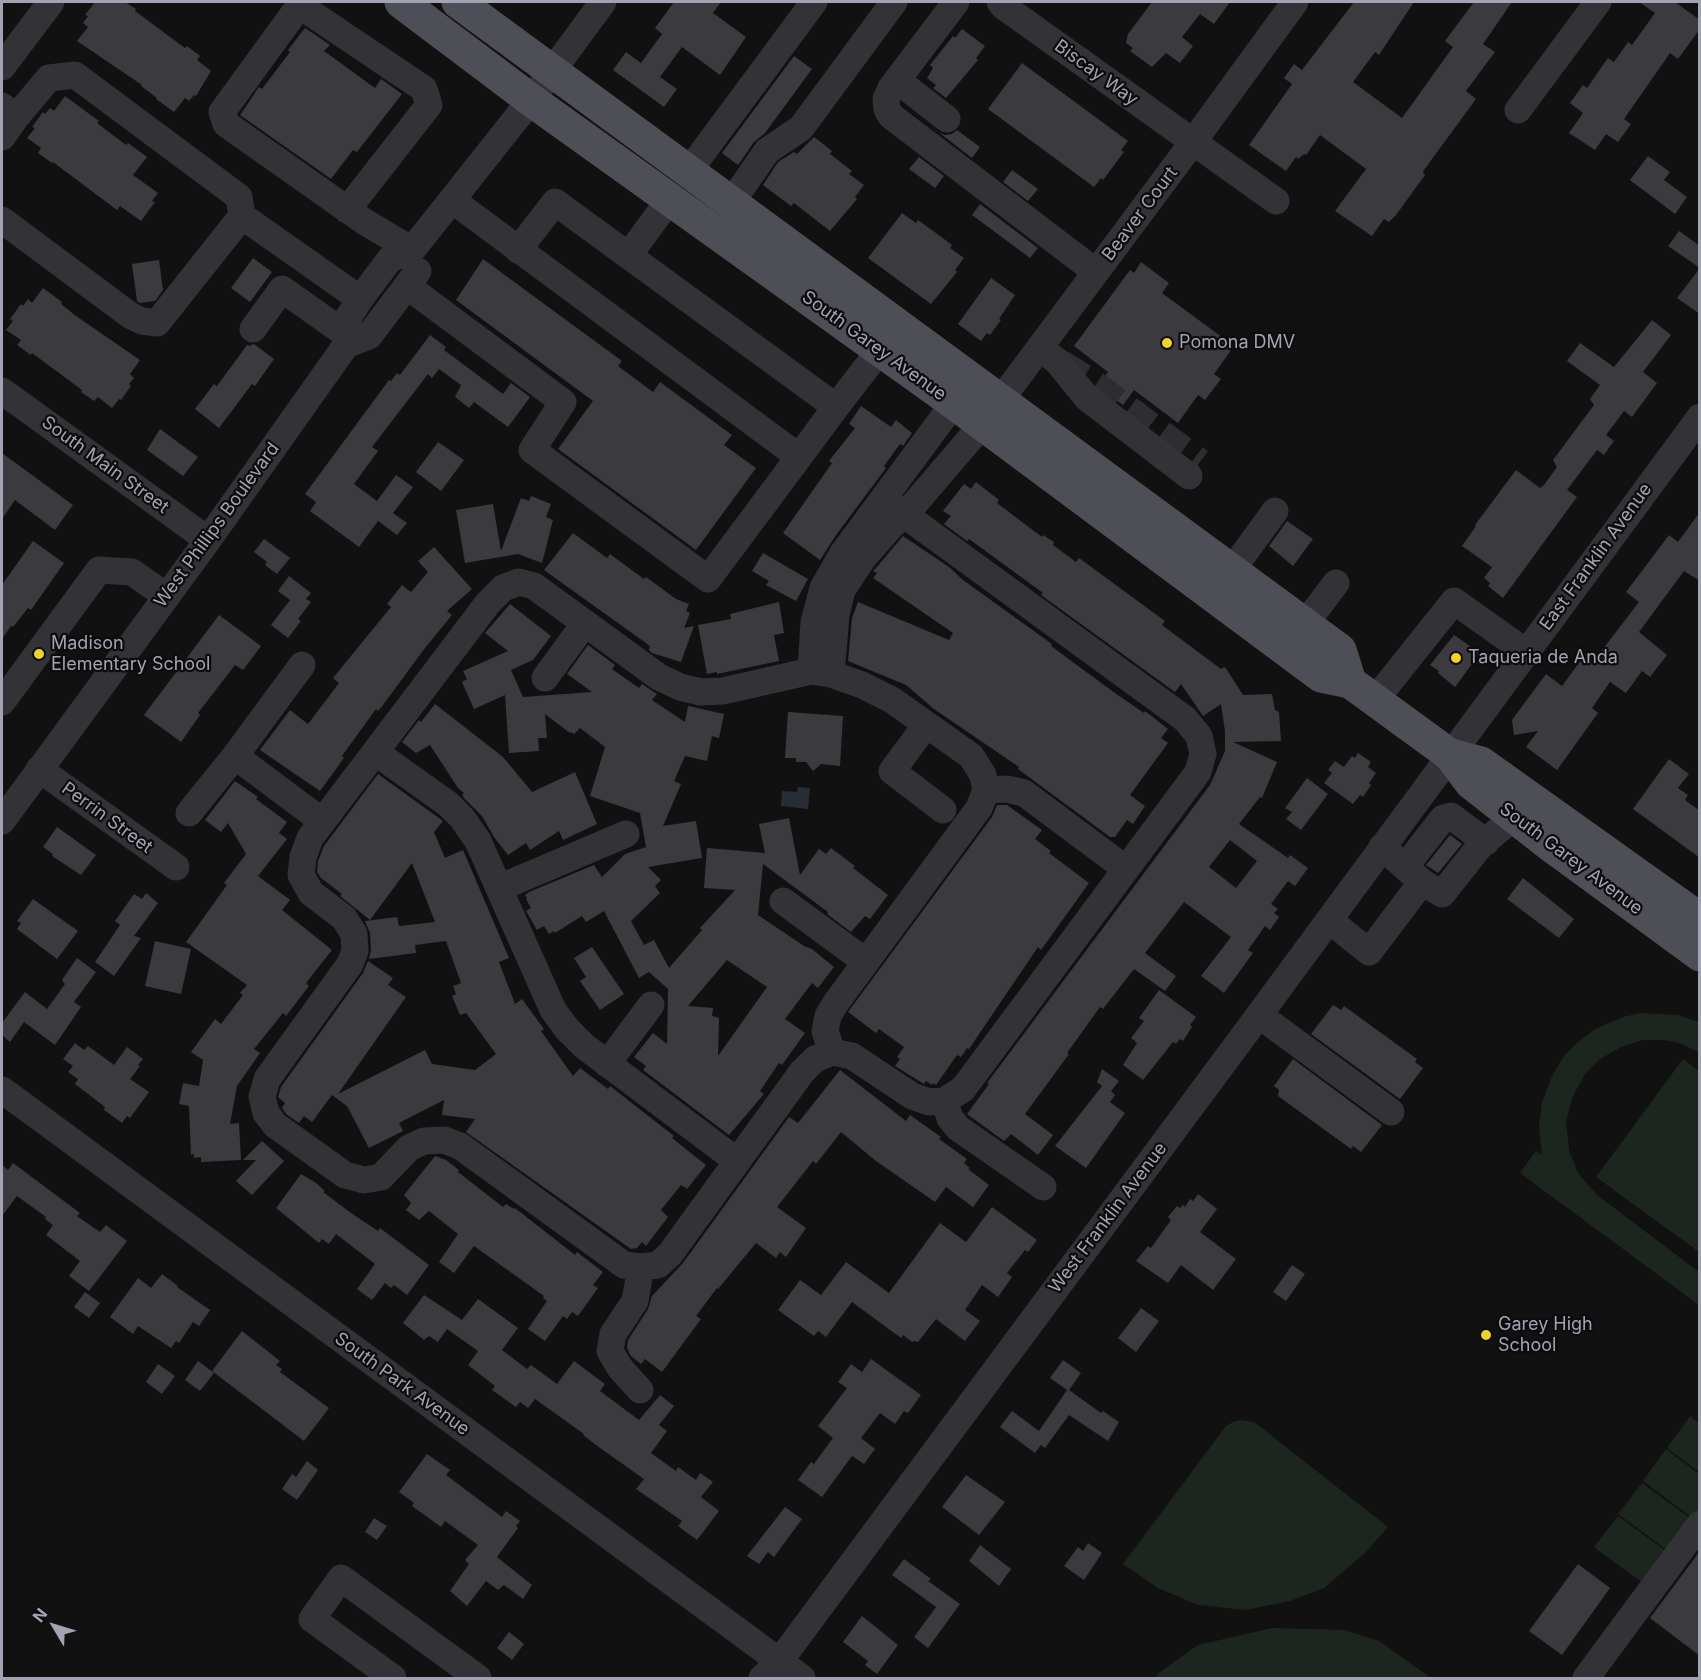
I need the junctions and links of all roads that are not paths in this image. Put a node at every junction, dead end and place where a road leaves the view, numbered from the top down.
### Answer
1 (51, 2) edge
2 (401, 2) edge
3 (458, 2) edge
4 (814, 2) edge
5 (894, 2) edge
6 (956, 2) edge
7 (1000, 2) edge
8 (1295, 2) edge
9 (1598, 2) edge
10 (301, 3) edge
11 (591, 6) edge
12 (2, 67) edge
13 (552, 72) junction
14 (897, 80) junction
15 (531, 100) junction
16 (1518, 110) dead end
17 (947, 119) dead end
18 (6, 120) edge
19 (1193, 142) junction
20 (688, 172) junction
21 (452, 200) junction
22 (670, 200) junction
23 (1276, 201) dead end
24 (731, 202) junction
25 (347, 210) junction
26 (242, 216) junction
27 (5, 232) edge
28 (412, 250) junction
29 (518, 250) junction
30 (628, 255) junction
31 (1096, 272) junction
32 (407, 286) junction
33 (360, 299) junction
34 (253, 329) dead end
35 (347, 340) junction
36 (1040, 348) junction
37 (880, 350) junction
38 (2, 391) edge
39 (954, 403) junction
40 (836, 407) junction
41 (991, 412) junction
42 (1700, 417) edge
43 (799, 457) junction
44 (1189, 476) dead end
45 (894, 507) junction
46 (1275, 511) dead end
47 (208, 540) junction
48 (1232, 570) junction
49 (1336, 583) dead end
50 (166, 596) junction
51 (585, 623) junction
52 (1305, 624) junction
53 (1526, 652) junction
54 (302, 665) dead end
55 (821, 672) junction
56 (545, 678) dead end
57 (1363, 691) junction
58 (2, 702) edge
59 (926, 724) junction
60 (375, 752) junction
61 (1450, 755) junction
62 (235, 756) junction
63 (39, 769) junction
64 (986, 790) junction
65 (943, 810) dead end
66 (189, 813) dead end
67 (1514, 817) junction
68 (2, 820) edge
69 (322, 821) junction
70 (626, 834) dead end
71 (1486, 842) junction
72 (1382, 847) junction
73 (176, 867) dead end
74 (1126, 869) junction
75 (1414, 874) junction
76 (499, 888) junction
77 (783, 901) dead end
78 (1700, 919) edge
79 (1329, 920) junction
80 (1700, 954) edge
81 (866, 962) junction
82 (651, 1005) dead end
83 (1259, 1015) junction
84 (832, 1052) junction
85 (608, 1064) junction
86 (2, 1090) edge
87 (944, 1101) junction
88 (1391, 1112) dead end
89 (737, 1161) junction
90 (1043, 1187) dead end
91 (641, 1268) junction
92 (640, 1390) dead end
93 (1700, 1524) edge
94 (770, 1670) edge
95 (393, 1678) edge
96 (478, 1678) edge
97 (802, 1678) edge
98 (1586, 1678) edge

1 - 12 street
2 - 15 main road, South Garey Avenue
3 - 13 main road, South Garey Avenue
4 - 20 street
5 - 24 street
6 - 14 street
7 - 19 street, Biscay Way
8 - 19 street, Beaver Court
9 - 16 street
10 - 25 street
10 - 25 street
11 - 13 street, West Phillips Boulevard
13 - 15 street, West Phillips Boulevard
13 - 20 main road, South Garey Avenue
14 - 17 street
14 - 31 street
15 - 21 street, West Phillips Boulevard
15 - 22 main road, South Garey Avenue
18 - 26 street
19 - 23 street, Biscay Way
19 - 31 street, Beaver Court
20 - 24 main road, South Garey Avenue
21 - 28 street, West Phillips Boulevard
21 - 29 street
22 - 30 street
22 - 37 main road, South Garey Avenue
24 - 41 main road, South Garey Avenue
25 - 28 street
26 - 27 street
26 - 33 street
28 - 32 street, West Phillips Boulevard
28 - 33 street, West Phillips Boulevard
29 - 30 street
29 - 43 street
30 - 40 street
31 - 36 street, Beaver Court
32 - 35 street, West Phillips Boulevard
32 - 43 street
33 - 35 street, West Phillips Boulevard
34 - 35 street
35 - 47 street, West Phillips Boulevard
36 - 41 street, Beaver Court
36 - 44 street
37 - 39 main road, South Garey Avenue
37 - 40 street
38 - 47 street, South Main Street
39 - 41 main road, South Garey Avenue
39 - 45 street
40 - 43 street
41 - 45 street, Beaver Court
41 - 48 main road, South Garey Avenue
41 - 57 main road, South Garey Avenue
42 - 53 street, East Franklin Avenue
45 - 55 street
45 - 74 street
46 - 48 street
47 - 50 street, West Phillips Boulevard
48 - 52 main road, South Garey Avenue
49 - 52 street
50 - 58 street
50 - 63 street, West Phillips Boulevard
51 - 55 street
51 - 56 street
51 - 60 street
52 - 57 main road, South Garey Avenue
53 - 57 street
53 - 61 street, East Franklin Avenue
54 - 62 street
55 - 59 street
57 - 61 main road, South Garey Avenue
59 - 64 street
59 - 65 street
60 - 69 street
60 - 76 street
61 - 67 main road, South Garey Avenue
61 - 72 street, West Franklin Avenue
61 - 78 main road, South Garey Avenue
62 - 66 street
62 - 69 street
63 - 68 street, West Phillips Boulevard
63 - 73 street, Perrin Street
64 - 74 street
64 - 81 street
67 - 71 street
67 - 80 main road, South Garey Avenue
69 - 91 street
70 - 76 street
71 - 75 street
71 - 75 street
72 - 75 street
72 - 79 street, West Franklin Avenue
74 - 87 street
75 - 79 street
76 - 85 street
77 - 81 street
79 - 83 street, West Franklin Avenue
81 - 84 street
82 - 85 street
83 - 88 street
83 - 94 street, West Franklin Avenue
84 - 87 street
84 - 89 street
85 - 89 street
86 - 94 street, South Park Avenue
87 - 90 street
89 - 91 street
91 - 92 street
93 - 98 street
94 - 97 street, South Park Avenue
95 - 96 street

